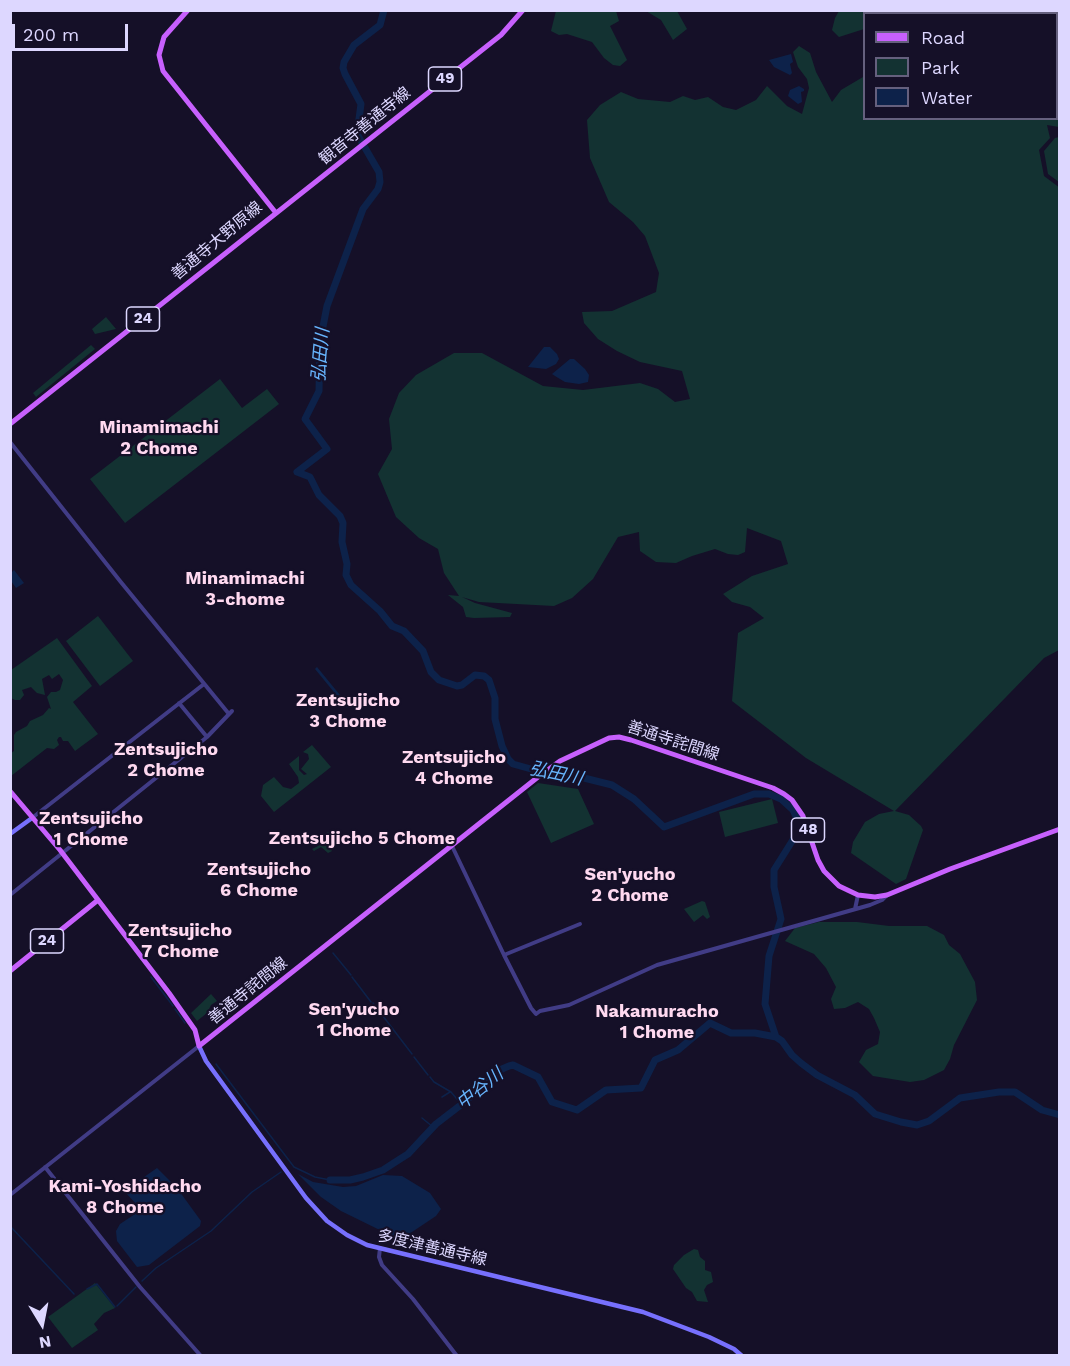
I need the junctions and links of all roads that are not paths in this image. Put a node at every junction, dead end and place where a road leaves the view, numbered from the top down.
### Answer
1 (188, 10) edge
2 (523, 10) edge
3 (276, 213) junction
4 (10, 424) edge
5 (10, 442) edge
6 (204, 684) junction
7 (179, 703) junction
8 (207, 738) junction
9 (10, 791) edge
10 (32, 818) junction
11 (1059, 829) edge
12 (10, 834) edge
13 (453, 846) junction
14 (63, 854) junction
15 (10, 895) edge
16 (858, 895) junction
17 (887, 895) junction
18 (99, 900) junction
19 (855, 909) junction
20 (580, 924) dead end
21 (504, 955) junction
22 (10, 971) edge
23 (199, 1046) junction
24 (45, 1167) junction
25 (10, 1195) edge
26 (380, 1247) junction
27 (201, 1356) edge
28 (458, 1356) edge
29 (742, 1356) edge

1 - 3 main road, 善通寺大野原線
2 - 3 main road, 観音寺善通寺線 / 49
3 - 4 main road, 善通寺大野原線 / 24
5 - 6 street
6 - 7 street
6 - 8 street
7 - 8 street
7 - 10 street
8 - 14 street
9 - 10 main road
10 - 12 main road
10 - 14 main road
11 - 17 main road, 善通寺詫間線 / 48
13 - 16 main road, 善通寺詫間線 / 48
13 - 21 street
13 - 23 main road, 善通寺詫間線 / 48
14 - 15 street
14 - 18 main road
16 - 17 main road, 善通寺詫間線 / 48
16 - 19 street
17 - 19 street
18 - 22 main road, 24
18 - 23 main road, 善通寺詫間線
19 - 21 street
20 - 21 street
23 - 24 street
23 - 26 main road, 多度津善通寺線
24 - 25 street
24 - 27 street
26 - 28 street
26 - 29 main road, 多度津善通寺線

